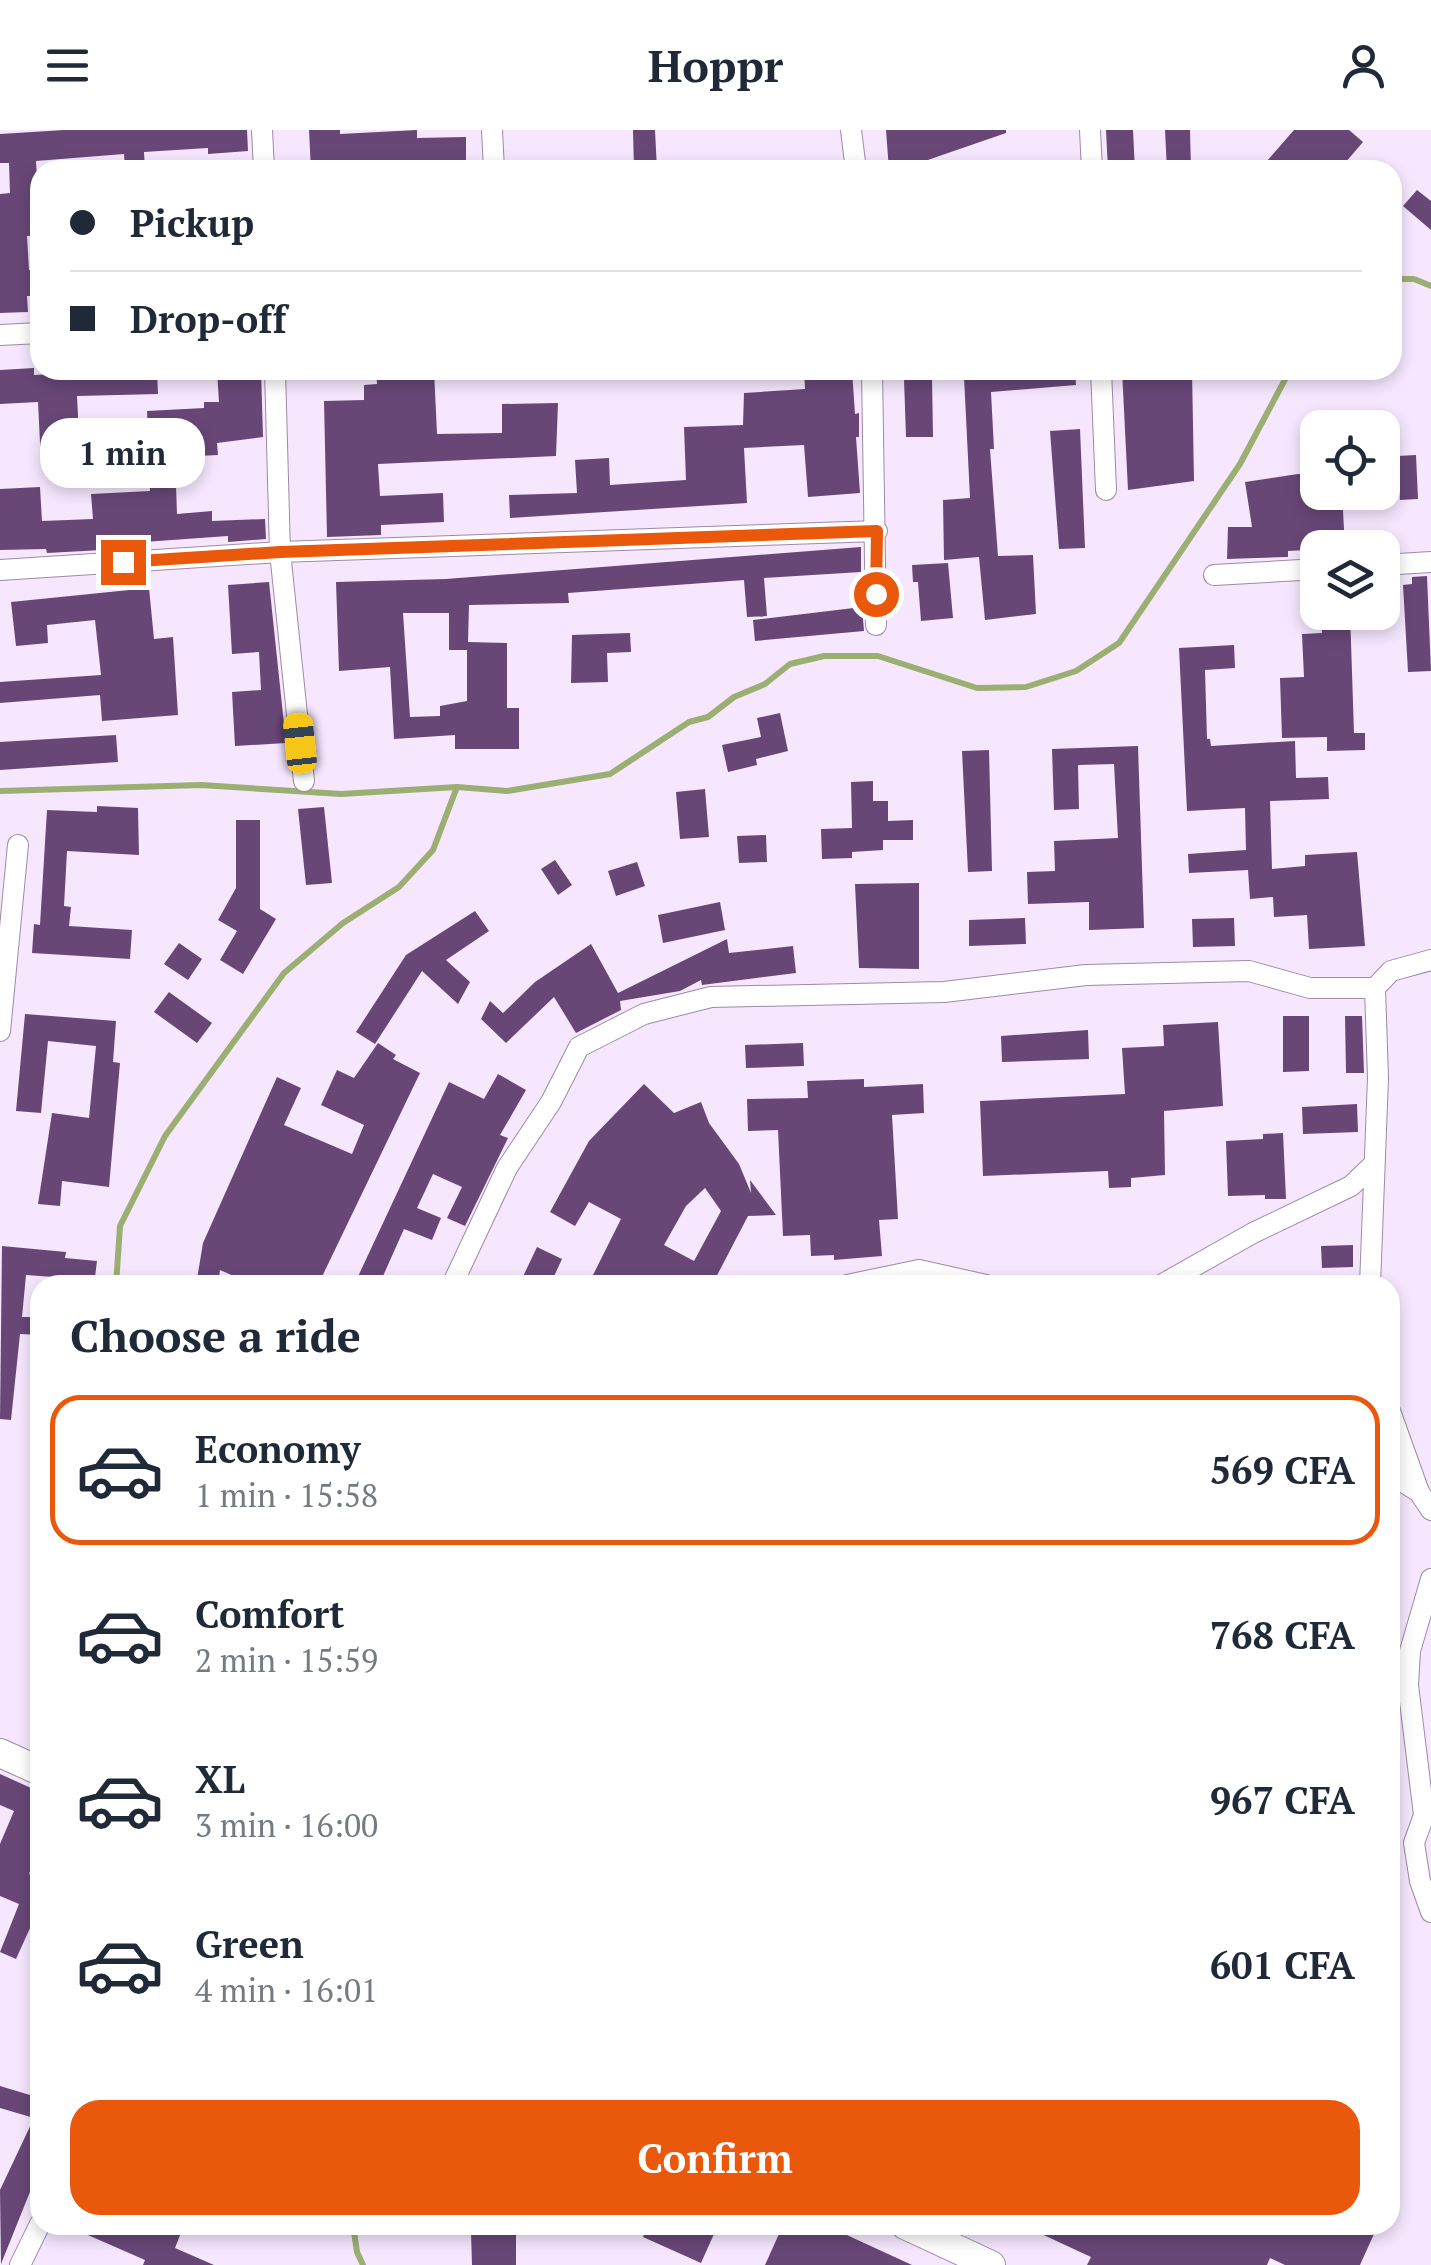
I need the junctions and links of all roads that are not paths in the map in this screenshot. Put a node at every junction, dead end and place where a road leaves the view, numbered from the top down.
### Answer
1 (262, 130) edge
2 (492, 130) edge
3 (851, 130) edge
4 (1090, 130) edge
5 (264, 160) edge
6 (494, 160) edge
7 (855, 160) edge
8 (1092, 160) edge
9 (30, 334) edge
10 (0, 335) edge
11 (275, 380) edge
12 (872, 380) edge
13 (1101, 380) edge
14 (1106, 490) dead end
15 (877, 531) junction
16 (280, 552) junction
17 (1431, 562) edge
18 (1400, 564) edge
19 (0, 570) edge
20 (1300, 570) edge
21 (1214, 575) dead end
22 (876, 625) dead end
23 (304, 782) dead end
24 (18, 846) dead end
25 (1431, 960) edge
26 (1375, 988) junction
27 (0, 1032) edge
28 (1372, 1166) junction
29 (457, 1275) edge
30 (894, 1275) edge
31 (941, 1275) edge
32 (1178, 1275) edge
33 (1370, 1275) edge
34 (1400, 1440) edge
35 (1400, 1480) edge
36 (1418, 1492) junction
37 (1431, 1510) edge
38 (1431, 1581) edge
39 (0, 1752) edge
40 (30, 1766) edge
41 (1431, 1912) edge
42 (35, 2235) edge
43 (926, 2235) edge
44 (20, 2265) edge
45 (991, 2265) edge

1 - 5 street
2 - 6 street
3 - 7 street
4 - 8 street
9 - 10 street
11 - 16 street
12 - 15 street
13 - 14 street
15 - 16 street
15 - 22 street
16 - 19 street
16 - 23 street
17 - 18 street
20 - 21 street
24 - 27 street
25 - 26 street
26 - 28 street
26 - 29 street
28 - 32 street
28 - 33 street
30 - 31 street
34 - 36 street
35 - 36 street
36 - 37 street
38 - 41 street
39 - 40 street
42 - 44 street
43 - 45 street

